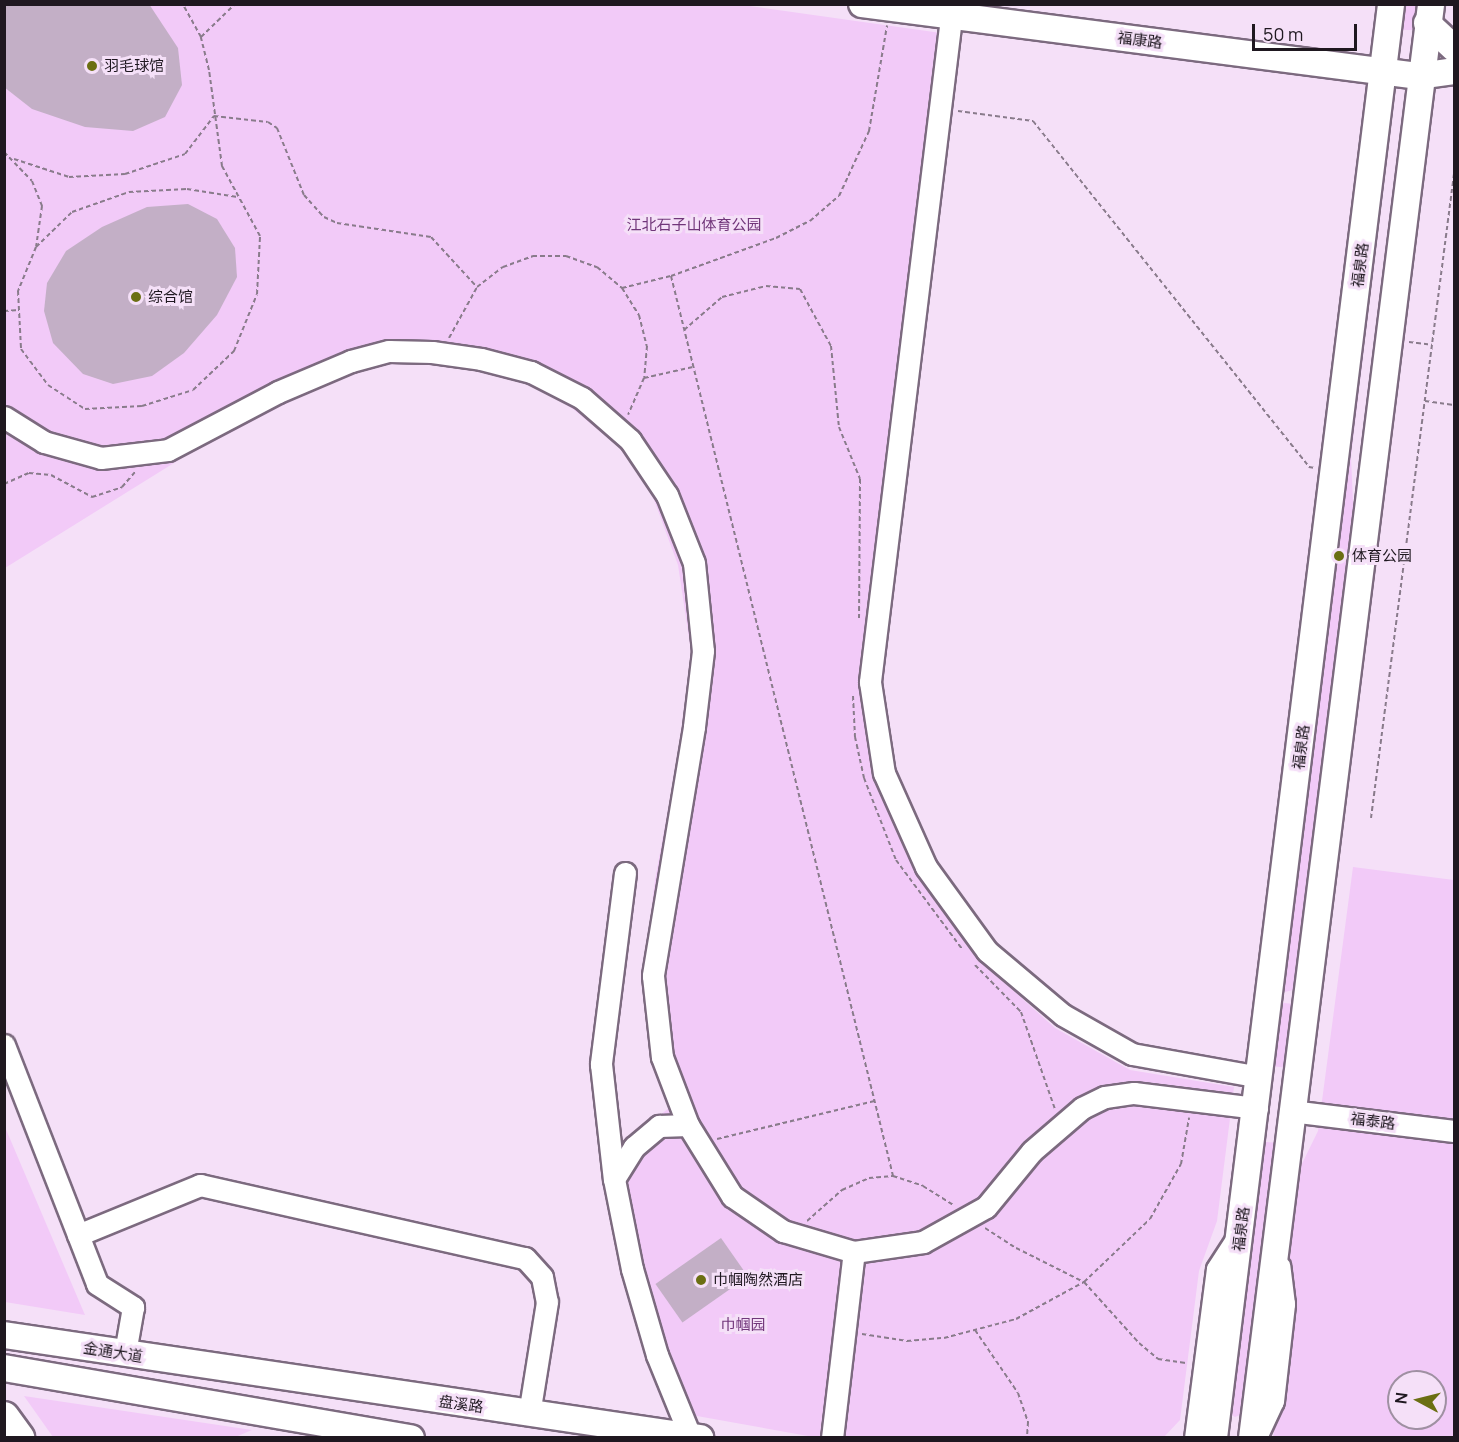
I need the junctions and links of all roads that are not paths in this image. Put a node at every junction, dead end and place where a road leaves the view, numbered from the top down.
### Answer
1 (862, 4) edge
2 (996, 4) edge
3 (1391, 4) edge
4 (1429, 14) edge
5 (951, 18) dead end
6 (1455, 48) edge
7 (1455, 55) edge
8 (1385, 64) junction
9 (1420, 68) junction
10 (1455, 71) edge
11 (4, 417) edge
12 (625, 873) dead end
13 (1271, 987) junction
14 (1306, 990) junction
15 (4, 1045) edge
16 (1260, 1077) junction
17 (1257, 1108) junction
18 (1291, 1111) junction
19 (688, 1125) junction
20 (1455, 1131) edge
21 (614, 1179) junction
22 (1240, 1232) junction
23 (78, 1235) junction
24 (854, 1252) junction
25 (4, 1335) edge
26 (125, 1353) junction
27 (4, 1368) edge
28 (222, 1370) joint
29 (1219, 1402) junction
30 (529, 1414) junction
31 (4, 1416) edge
32 (1257, 1426) edge
33 (19, 1437) edge
34 (411, 1437) edge
35 (695, 1437) edge
36 (832, 1437) edge
37 (1196, 1437) edge
38 (1214, 1437) edge

1 - 8 main road, 福康路
2 - 8 main road, 福康路
3 - 8 main road, 福泉路
4 - 6 main road
4 - 9 main road
5 - 16 street
7 - 9 main road
8 - 9 main road, 福康路
8 - 13 main road, 福泉路
9 - 10 main road
9 - 14 main road
11 - 19 street
12 - 21 street
13 - 14 main road
13 - 16 main road, 福泉路
14 - 18 main road
15 - 23 street
16 - 17 main road, 福泉路
17 - 22 main road, 福泉路
17 - 24 street
18 - 20 street, 福泰路
18 - 32 main road
19 - 21 street
19 - 24 street
21 - 35 street
22 - 29 main road, 福泉路
22 - 37 street
23 - 26 street
23 - 30 street
24 - 36 street
25 - 26 main road, 金通大道
26 - 28 main road, 金通大道
27 - 34 main road
28 - 30 main road, 盘溪路
29 - 32 main road
29 - 37 main road
29 - 38 main road, 福泉路
30 - 35 main road, 盘溪路
31 - 33 highway

